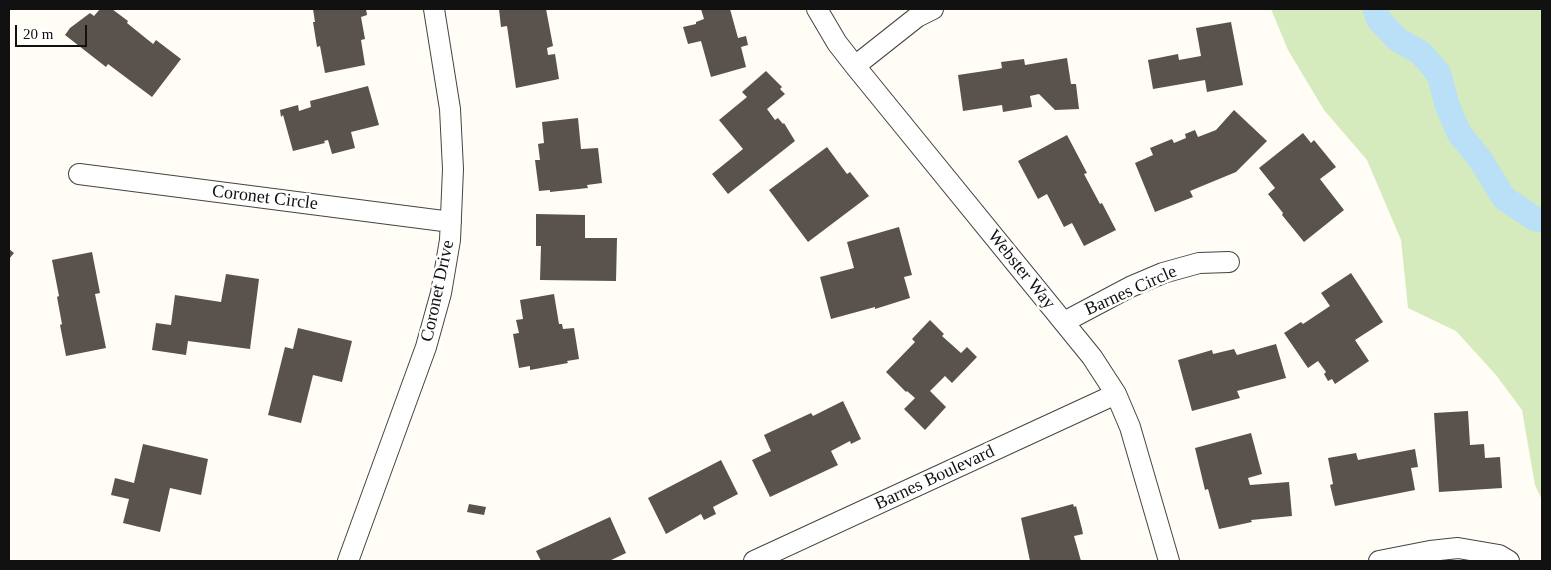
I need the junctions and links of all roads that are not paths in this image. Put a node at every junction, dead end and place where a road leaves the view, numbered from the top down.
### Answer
1 (434, 9) edge
2 (817, 9) edge
3 (933, 9) edge
4 (854, 66) junction
5 (79, 174) dead end
6 (451, 222) junction
7 (1229, 262) dead end
8 (1064, 322) junction
9 (1116, 394) junction
10 (348, 561) edge
11 (754, 561) edge
12 (1169, 561) edge
13 (1379, 561) edge
14 (1509, 561) edge

1 - 6 street, Coronet Drive
2 - 4 street, Webster Way
3 - 4 street
4 - 8 street, Webster Way
5 - 6 street, Coronet Circle
6 - 10 street, Coronet Drive
7 - 8 street, Barnes Circle
8 - 9 street, Webster Way
9 - 11 street, Barnes Boulevard
9 - 12 street, Webster Way
13 - 14 street

